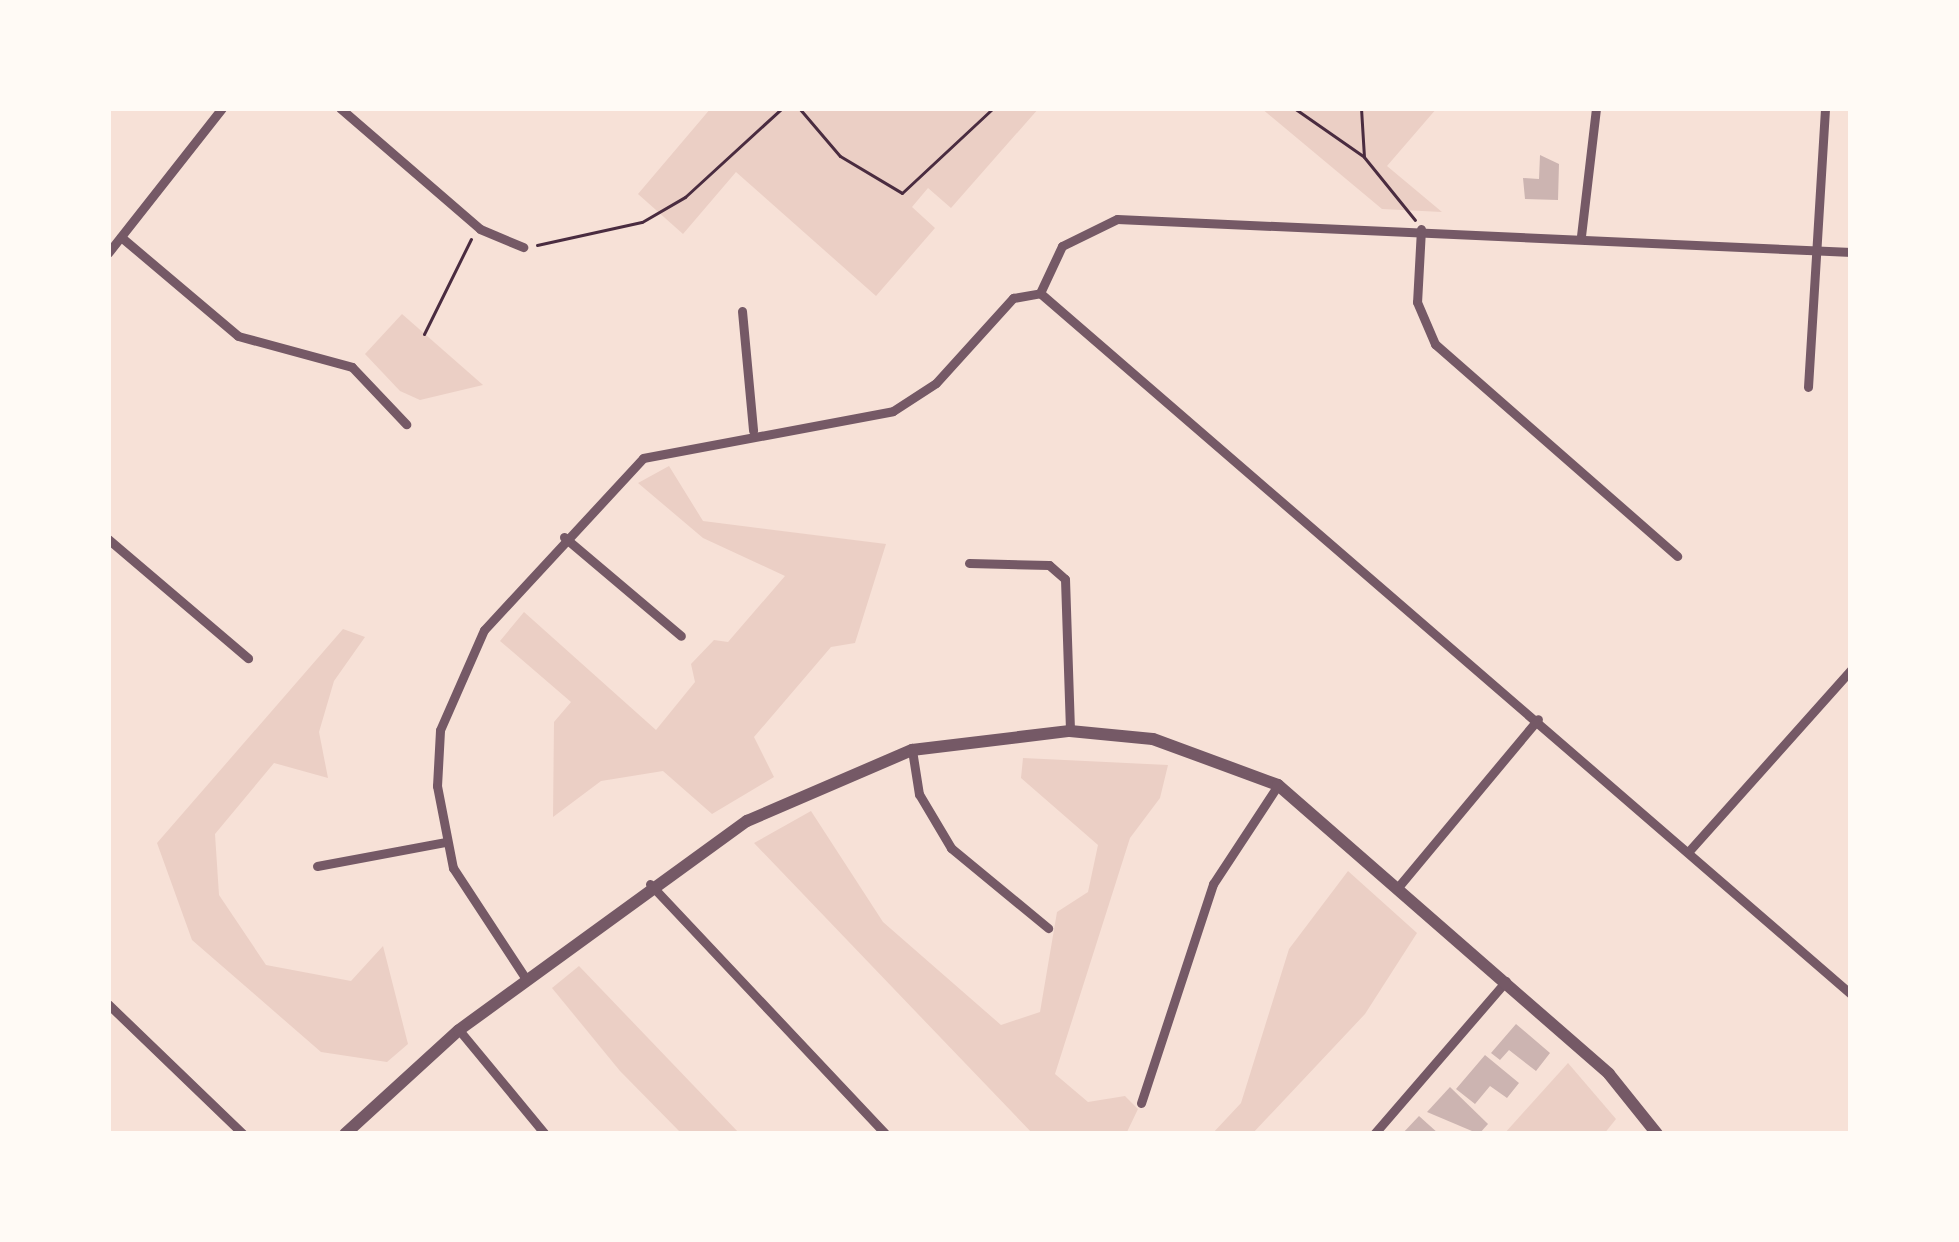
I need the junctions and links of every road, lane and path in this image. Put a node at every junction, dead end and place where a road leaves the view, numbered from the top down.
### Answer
1 (222, 108) edge
2 (340, 108) edge
3 (782, 108) edge
4 (800, 108) edge
5 (993, 108) edge
6 (1294, 108) edge
7 (1361, 108) edge
8 (1596, 108) edge
9 (1825, 108) edge
10 (1364, 157) junction
11 (477, 227) junction
12 (1421, 229) junction
13 (1581, 236) junction
14 (121, 237) junction
15 (524, 247) joint
16 (1812, 250) junction
17 (1851, 252) edge
18 (108, 253) edge
19 (1040, 293) junction
20 (742, 311) dead end
21 (424, 334) dead end
22 (1808, 387) dead end
23 (406, 424) dead end
24 (753, 430) junction
25 (564, 537) junction
26 (108, 539) edge
27 (1677, 556) dead end
28 (969, 563) dead end
29 (681, 636) dead end
30 (248, 658) dead end
31 (1851, 670) edge
32 (1538, 718) junction
33 (1070, 730) junction
34 (912, 750) junction
35 (1278, 785) junction
36 (445, 842) junction
37 (1690, 851) junction
38 (317, 866) dead end
39 (650, 884) junction
40 (1399, 886) junction
41 (1048, 928) dead end
42 (526, 979) junction
43 (1506, 982) junction
44 (1851, 994) edge
45 (108, 1004) edge
46 (459, 1030) junction
47 (1141, 1103) dead end
48 (243, 1134) edge
49 (345, 1134) edge
50 (545, 1134) edge
51 (886, 1134) edge
52 (1374, 1134) edge
53 (1657, 1134) edge

1 - 14 street
2 - 11 street
3 - 15 path
4 - 5 path
6 - 10 path
7 - 10 path
8 - 13 street
9 - 16 street
10 - 12 path
11 - 15 street
11 - 21 path
12 - 13 street
12 - 19 street
12 - 27 street
13 - 16 street
14 - 18 street
14 - 23 street
16 - 17 street
16 - 22 street
19 - 24 street
19 - 32 street
20 - 24 street
24 - 25 street
25 - 29 street
25 - 36 street
26 - 30 street
28 - 33 street
31 - 37 street
32 - 37 street
32 - 40 street
33 - 34 street
33 - 35 street
34 - 39 street
34 - 41 street
35 - 40 street
35 - 47 street
36 - 38 street
36 - 42 street
37 - 44 street
39 - 42 street
39 - 51 street
40 - 43 street
42 - 46 street
43 - 52 street
43 - 53 street
45 - 48 street
46 - 49 street
46 - 50 street

